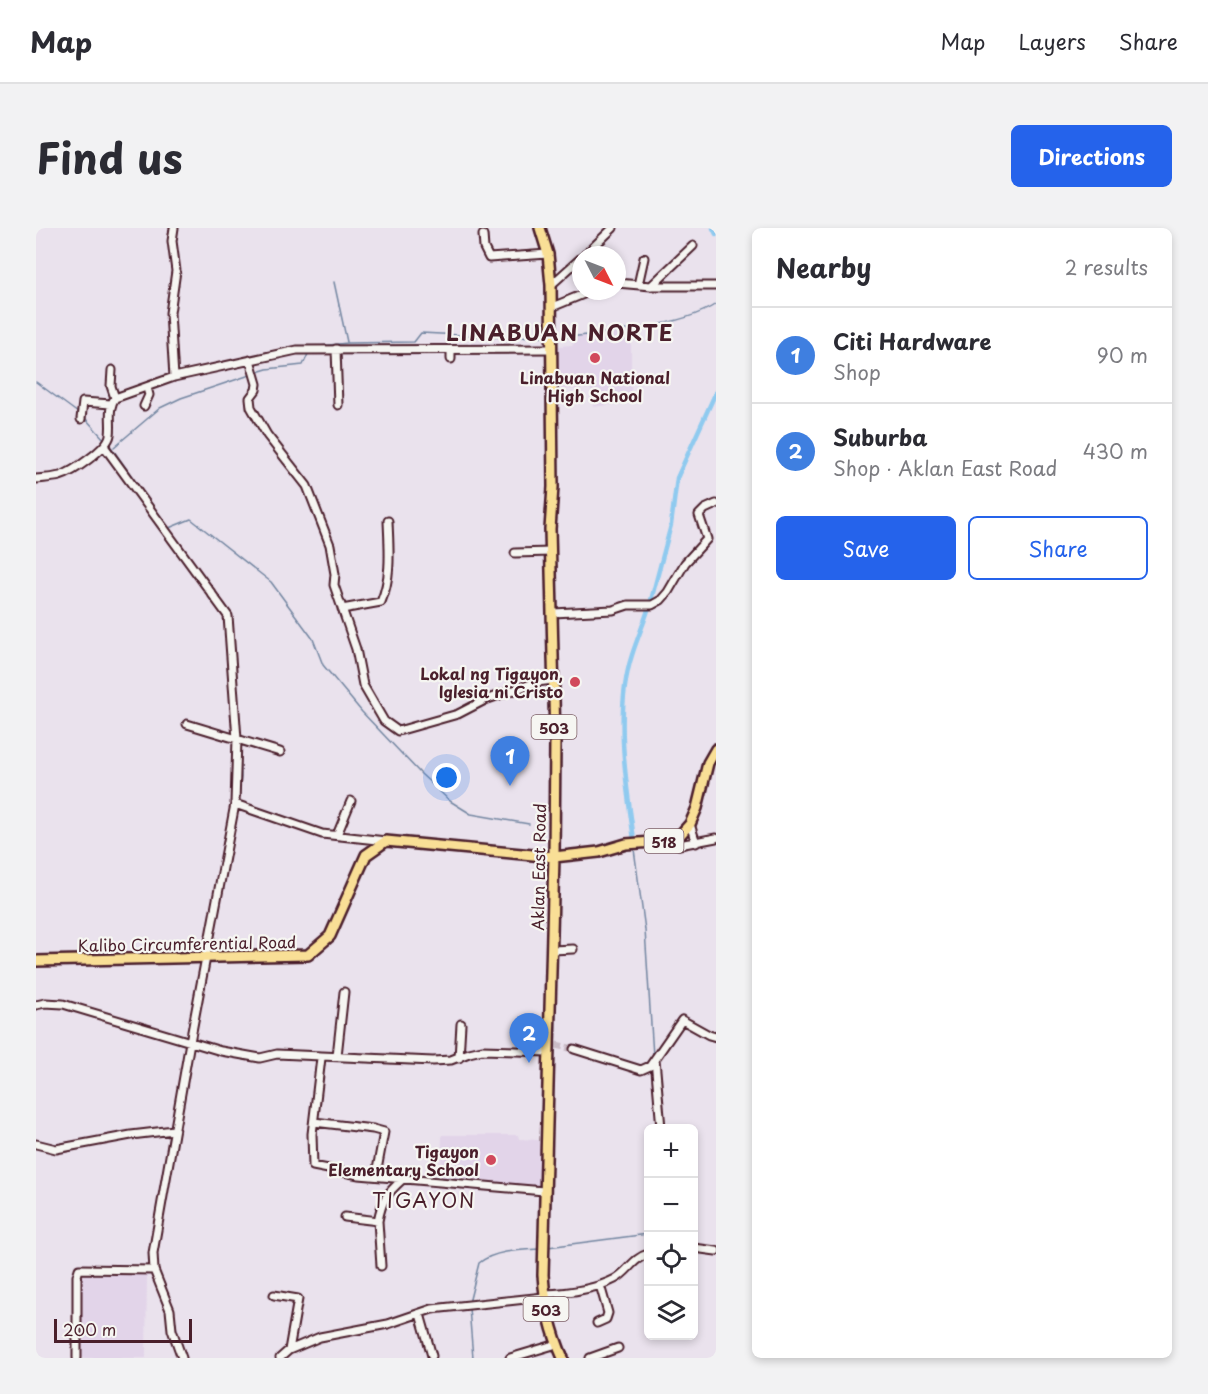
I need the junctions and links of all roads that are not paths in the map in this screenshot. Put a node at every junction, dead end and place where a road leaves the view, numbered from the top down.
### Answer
1 (174, 228) edge
2 (540, 228) edge
3 (613, 228) edge
4 (483, 235) dead end
5 (594, 246) edge
6 (693, 246) dead end
7 (548, 254) junction
8 (644, 258) dead end
9 (572, 266) edge
10 (626, 284) edge
11 (551, 285) junction
12 (638, 285) junction
13 (651, 286) junction
14 (716, 286) edge
15 (572, 299) edge
16 (552, 307) junction
17 (336, 349) junction
18 (552, 349) junction
19 (451, 350) junction
20 (452, 359) dead end
21 (250, 360) junction
22 (112, 370) dead end
23 (174, 378) junction
24 (147, 388) junction
25 (113, 401) junction
26 (338, 405) dead end
27 (144, 406) dead end
28 (81, 419) dead end
29 (104, 446) junction
30 (36, 479) edge
31 (716, 504) edge
32 (388, 521) dead end
33 (551, 552) junction
34 (515, 553) dead end
35 (342, 609) junction
36 (553, 613) junction
37 (553, 680) junction
38 (187, 724) dead end
39 (237, 738) junction
40 (716, 749) edge
41 (280, 752) dead end
42 (351, 801) dead end
43 (235, 804) junction
44 (690, 824) junction
45 (337, 835) junction
46 (716, 838) edge
47 (666, 841) junction
48 (386, 842) junction
49 (696, 843) junction
50 (554, 857) junction
51 (573, 949) dead end
52 (552, 950) junction
53 (206, 958) junction
54 (36, 961) edge
55 (344, 992) dead end
56 (36, 1005) edge
57 (461, 1024) dead end
58 (716, 1037) edge
59 (189, 1042) junction
60 (551, 1046) junction
61 (574, 1049) tunnel mouth
62 (337, 1056) junction
63 (321, 1058) junction
64 (459, 1058) junction
65 (655, 1059) junction
66 (314, 1122) junction
67 (661, 1124) edge
68 (174, 1130) junction
69 (36, 1144) edge
70 (376, 1175) junction
71 (402, 1179) junction
72 (544, 1191) junction
73 (345, 1217) dead end
74 (378, 1221) junction
75 (698, 1249) edge
76 (716, 1251) edge
77 (644, 1255) edge
78 (381, 1266) dead end
79 (154, 1269) junction
80 (600, 1285) junction
81 (273, 1295) dead end
82 (544, 1295) junction
83 (420, 1314) junction
84 (597, 1323) dead end
85 (557, 1344) junction
86 (618, 1348) dead end
87 (289, 1350) junction
88 (432, 1356) dead end
89 (77, 1358) edge
90 (182, 1358) edge
91 (280, 1358) edge
92 (510, 1358) edge
93 (563, 1358) edge
94 (590, 1358) edge

1 - 23 street
2 - 7 main road, Aklan East Road / 503
3 - 5 street
4 - 7 street
6 - 13 street
7 - 11 main road, Aklan East Road / 503
8 - 12 street
9 - 11 street
10 - 12 street
11 - 16 main road, Aklan East Road / 503
12 - 13 street
13 - 14 street
15 - 16 street
16 - 18 main road, Aklan East Road / 503
17 - 19 street
17 - 21 street
17 - 26 street
18 - 19 street
18 - 33 main road, Aklan East Road / 503
19 - 20 street
21 - 23 street
21 - 35 street
22 - 25 street
23 - 24 street
24 - 25 street
24 - 27 street
25 - 28 street
25 - 29 street
29 - 30 street
29 - 39 street
31 - 36 street
32 - 35 street
33 - 34 street
33 - 36 main road, Aklan East Road / 503
35 - 37 street
36 - 37 main road, Aklan East Road / 503
37 - 50 main road, Aklan East Road / 503
38 - 39 street
39 - 41 street
39 - 43 street
40 - 44 main road, 518
42 - 45 street
43 - 45 street
43 - 53 street
44 - 47 main road, 518
44 - 49 street
45 - 48 street
46 - 49 street
47 - 49 street
47 - 50 main road, 518
48 - 50 main road, 518
48 - 53 main road, Kalibo Circumferential Road
50 - 52 main road, Aklan East Road / 503
51 - 52 street
52 - 60 main road, Aklan East Road / 503
53 - 54 main road, Kalibo Circumferential Road
53 - 59 street
55 - 62 street
56 - 59 street
57 - 64 street
58 - 65 street
59 - 63 street
59 - 68 street
60 - 64 street
60 - 72 main road, Aklan East Road / 503
61 - 65 street
62 - 63 street
62 - 64 street
63 - 66 street
65 - 67 street
66 - 70 street
66 - 70 street
68 - 69 street
68 - 79 street
70 - 71 street
71 - 72 street
71 - 74 street
72 - 82 main road, Aklan East Road / 503
73 - 74 street
74 - 78 street
75 - 76 street
77 - 80 street
79 - 89 street
79 - 90 street
80 - 82 street
80 - 84 street
81 - 87 street
82 - 83 street
82 - 85 main road, 503
83 - 87 street
83 - 88 street
85 - 92 street
85 - 93 main road, 503
86 - 94 street
87 - 91 street

